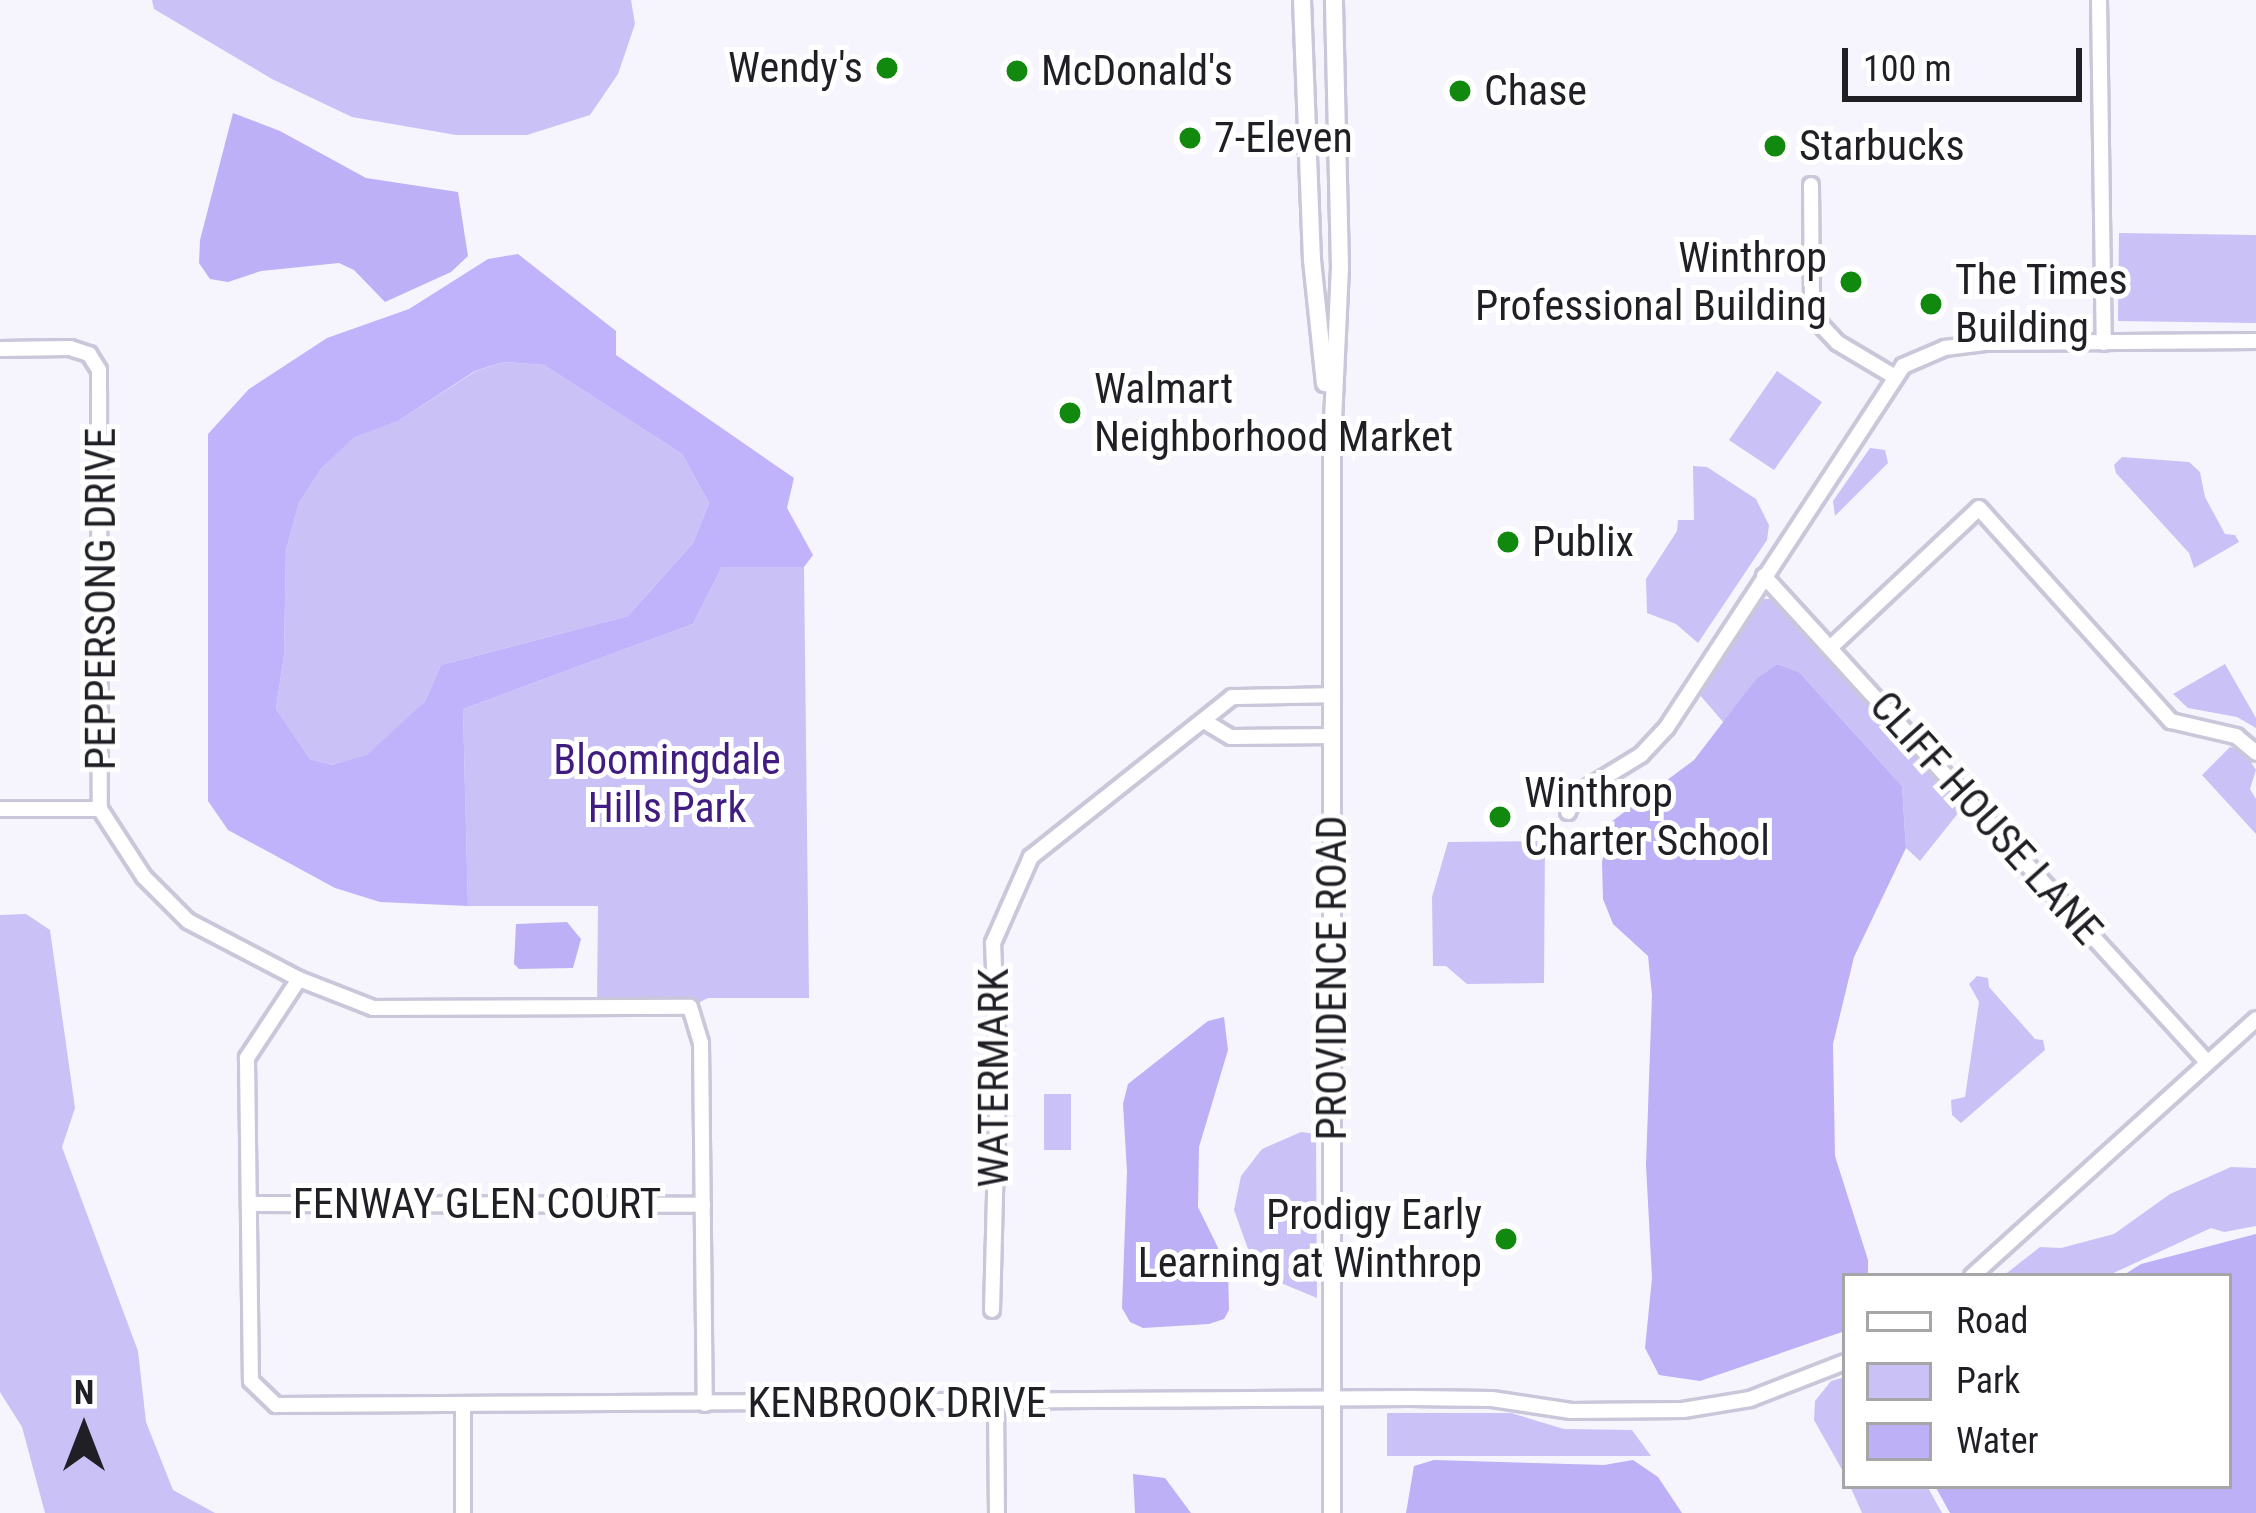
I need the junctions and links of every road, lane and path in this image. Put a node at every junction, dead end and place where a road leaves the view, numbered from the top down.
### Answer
1 (1302, 0) edge
2 (1334, 0) edge
3 (2099, 0) edge
4 (1811, 185) dead end
5 (2256, 341) edge
6 (2104, 343) junction
7 (0, 349) edge
8 (1895, 377) junction
9 (1332, 443) junction
10 (1764, 576) junction
11 (1830, 648) junction
12 (1333, 695) junction
13 (1204, 721) junction
14 (1333, 736) junction
15 (2256, 753) edge
16 (100, 808) junction
17 (0, 809) edge
18 (1568, 812) dead end
19 (299, 979) junction
20 (2256, 1019) edge
21 (2249, 1037) edge
22 (2207, 1061) junction
23 (250, 1204) junction
24 (703, 1204) junction
25 (1975, 1273) edge
26 (992, 1310) dead end
27 (1842, 1363) edge
28 (1331, 1399) junction
29 (996, 1403) junction
30 (463, 1404) junction
31 (706, 1404) junction
32 (463, 1513) edge
33 (997, 1513) edge
34 (1332, 1513) edge

1 - 9 street, PROVIDENCE ROAD
2 - 9 street, PROVIDENCE ROAD
3 - 6 street
4 - 8 street
5 - 6 street
6 - 8 street
7 - 16 street, PEPPERSONG DRIVE
8 - 10 street
9 - 12 street, PROVIDENCE ROAD
10 - 11 street, CLIFF HOUSE LANE
10 - 18 street
11 - 15 street
11 - 22 street, CLIFF HOUSE LANE
12 - 13 street, WATERMARK
12 - 14 street, PROVIDENCE ROAD
13 - 14 street
13 - 26 street, WATERMARK
14 - 28 street, PROVIDENCE ROAD
16 - 17 street
16 - 19 street, PEPPERSONG DRIVE
19 - 23 street, KENBROOK DRIVE
19 - 24 street, PEPPERSONG DRIVE
20 - 21 street
21 - 22 street
22 - 25 street
23 - 24 street, FENWAY GLEN COURT
23 - 30 street, KENBROOK DRIVE
24 - 31 street, PEPPERSONG DRIVE
27 - 28 street, KENBROOK DRIVE
28 - 29 street, KENBROOK DRIVE
28 - 34 street, PROVIDENCE ROAD
29 - 31 street, KENBROOK DRIVE
29 - 33 street
30 - 31 street, KENBROOK DRIVE
30 - 32 street

